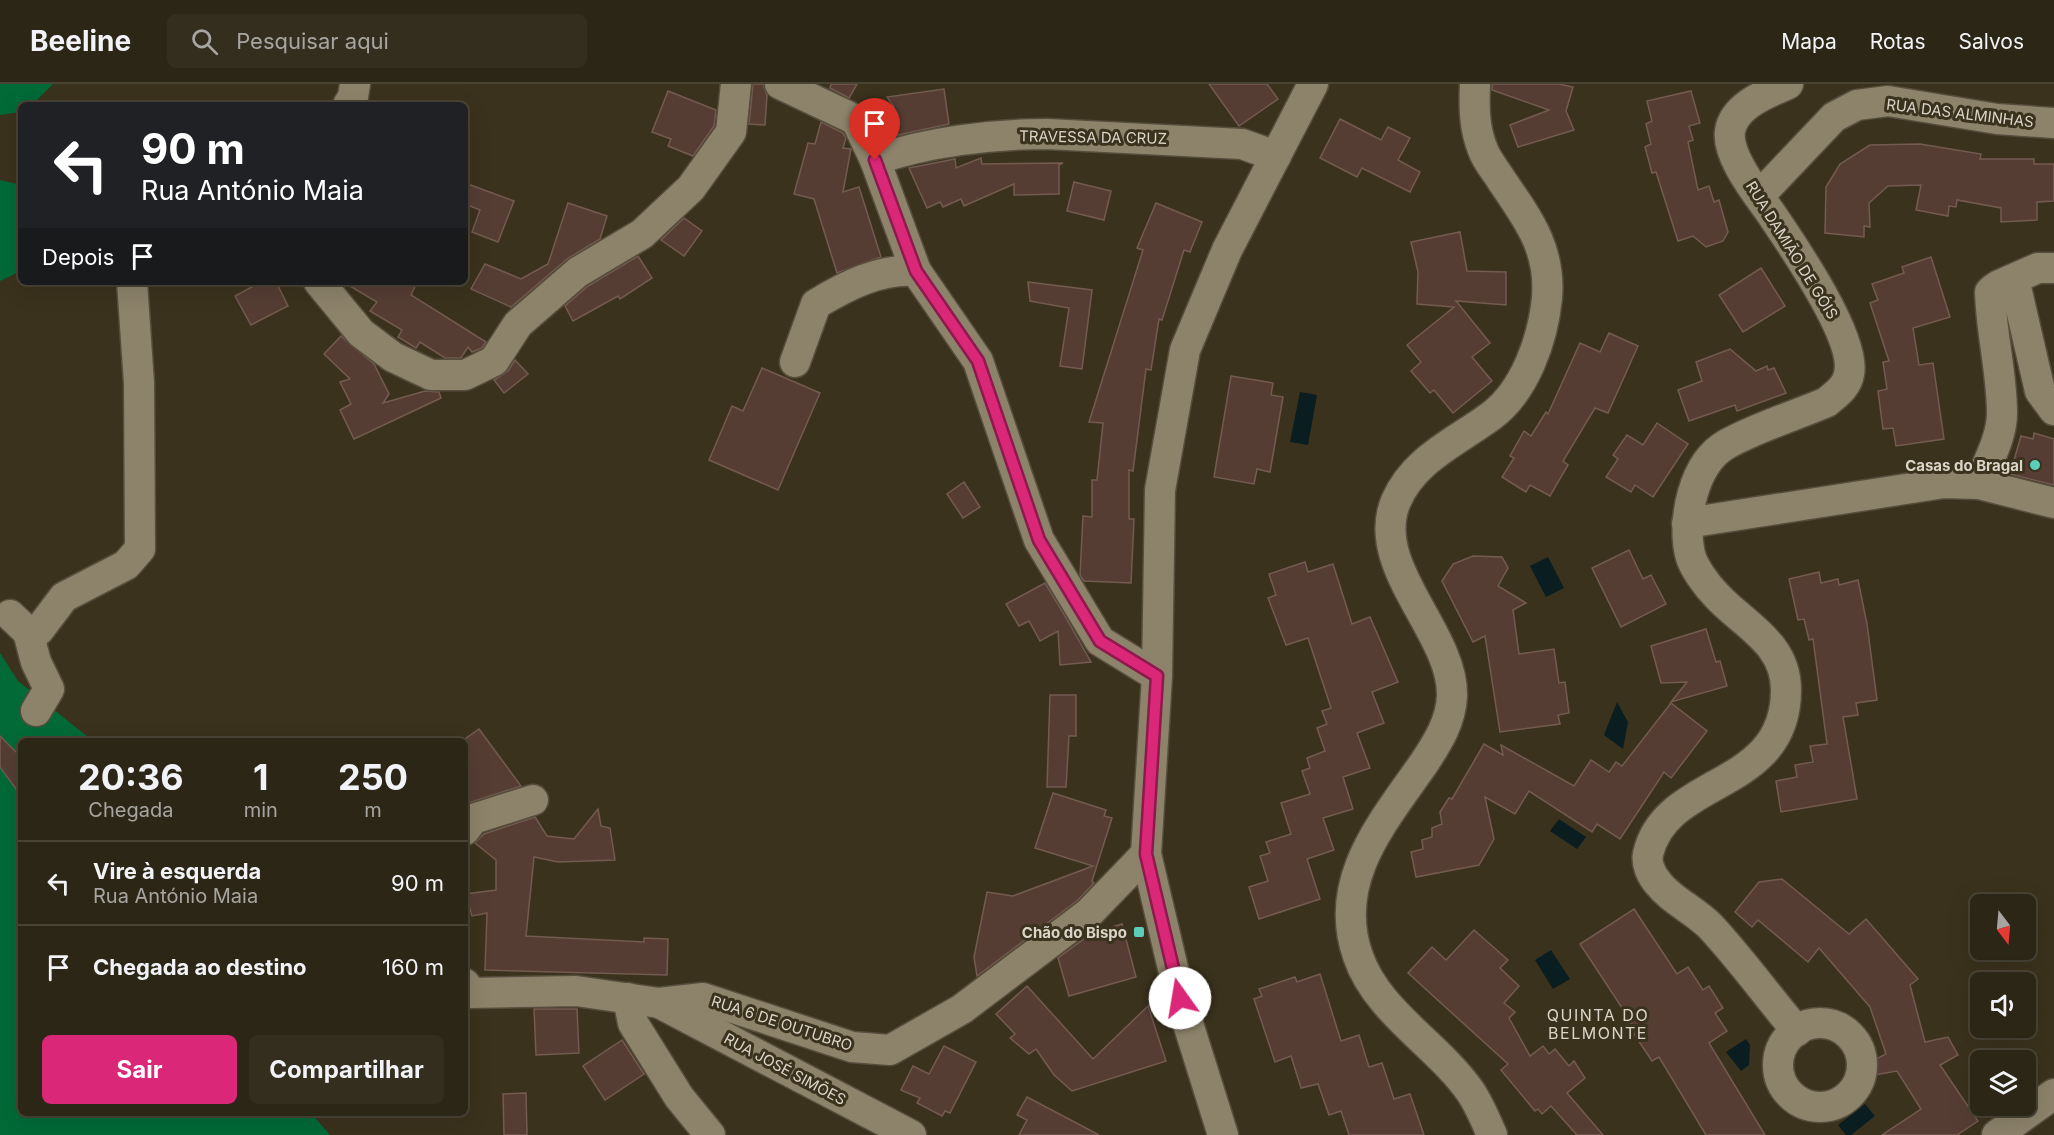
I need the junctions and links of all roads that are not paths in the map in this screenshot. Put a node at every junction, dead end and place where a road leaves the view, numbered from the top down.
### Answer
1 (355, 84) edge
2 (736, 84) edge
3 (780, 84) edge
4 (1313, 84) edge
5 (1475, 84) edge
6 (1788, 84) edge
7 (350, 102) edge
8 (2054, 123) edge
9 (1276, 156) junction
10 (875, 160) junction
11 (1758, 196) junction
12 (2054, 268) edge
13 (916, 271) junction
14 (2006, 282) junction
15 (132, 285) edge
16 (321, 285) edge
17 (795, 362) dead end
18 (2054, 410) edge
19 (1979, 484) junction
20 (2054, 503) edge
21 (1687, 523) junction
22 (1157, 676) junction
23 (36, 711) dead end
24 (533, 800) dead end
25 (468, 826) edge
26 (1146, 854) junction
27 (468, 988) edge
28 (628, 998) junction
29 (659, 1003) junction
30 (1797, 1031) dead end
31 (2054, 1094) edge
32 (710, 1135) edge
33 (911, 1135) edge
34 (1223, 1135) edge
35 (1492, 1135) edge
36 (1997, 1135) edge

1 - 7 street
2 - 16 street
3 - 10 street
4 - 9 street
5 - 35 street
6 - 11 street, RUA DAMIÃO DE GÓIS
8 - 11 street, RUA DAS ALMINHAS
9 - 10 street, TRAVESSA DA CRUZ
9 - 22 street
10 - 13 street
11 - 21 street, RUA DAMIÃO DE GÓIS
12 - 14 street
13 - 17 street
13 - 22 street
14 - 18 street
14 - 19 street
15 - 23 street
19 - 20 street
19 - 21 street
21 - 30 street, RUA DAMIÃO DE GÓIS
22 - 26 street
24 - 25 street
26 - 29 street, RUA 6 DE OUTUBRO
26 - 34 street
27 - 28 street, RUA 6 DE OUTUBRO
28 - 29 street, RUA 6 DE OUTUBRO
28 - 32 street
29 - 33 street, RUA JOSÉ SIMÕES
31 - 36 street

